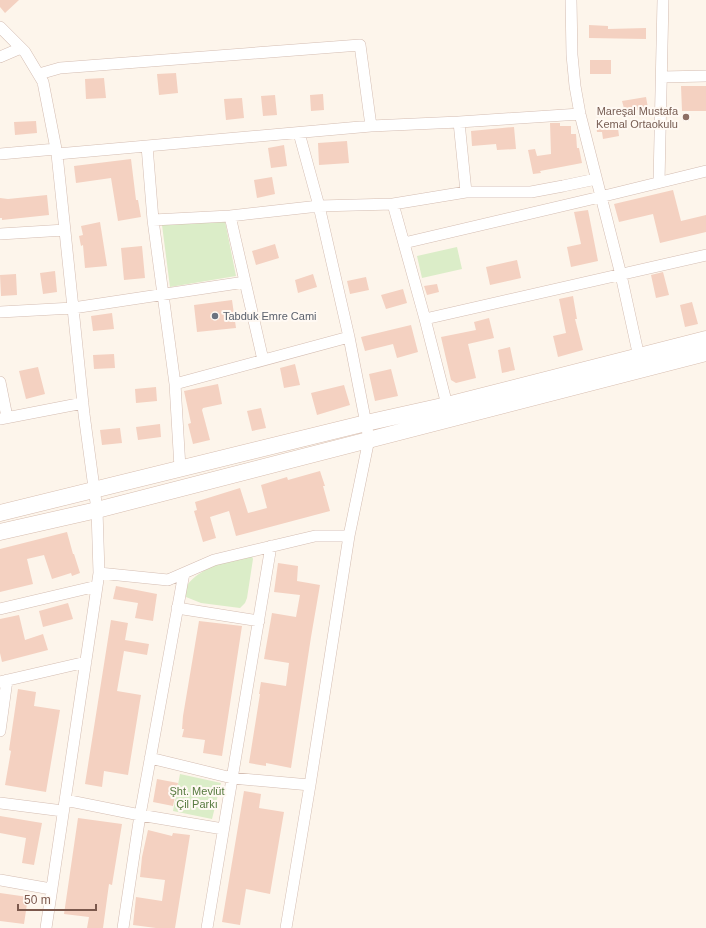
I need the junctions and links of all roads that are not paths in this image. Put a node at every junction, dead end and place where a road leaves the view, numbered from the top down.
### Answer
1 (571, 0) edge
2 (663, 0) edge
3 (0, 27) edge
4 (22, 48) junction
5 (0, 57) edge
6 (39, 74) junction
7 (706, 76) edge
8 (662, 77) junction
9 (580, 114) junction
10 (459, 122) junction
11 (371, 126) junction
12 (299, 133) junction
13 (148, 146) junction
14 (57, 152) junction
15 (0, 154) edge
16 (706, 171) edge
17 (596, 179) junction
18 (659, 182) junction
19 (466, 192) junction
20 (600, 197) junction
21 (393, 204) junction
22 (319, 206) junction
23 (230, 216) junction
24 (153, 220) junction
25 (65, 230) junction
26 (0, 234) edge
27 (404, 243) junction
28 (706, 255) edge
29 (621, 274) junction
30 (245, 282) junction
31 (163, 295) junction
32 (73, 308) junction
33 (0, 312) edge
34 (425, 319) junction
35 (349, 337) junction
36 (706, 339) edge
37 (706, 353) edge
38 (639, 357) junction
39 (263, 360) junction
40 (0, 382) edge
41 (175, 384) junction
42 (83, 403) junction
43 (447, 405) junction
44 (3, 418) edge
45 (366, 423) junction
46 (369, 439) junction
47 (180, 468) junction
48 (93, 490) junction
49 (97, 510) junction
50 (0, 513) edge
51 (0, 532) edge
52 (349, 536) junction
53 (271, 546) junction
54 (99, 573) junction
55 (184, 573) junction
56 (97, 586) junction
57 (178, 608) junction
58 (0, 609) edge
59 (259, 621) junction
60 (86, 662) junction
61 (4, 681) edge
62 (0, 731) edge
63 (150, 758) junction
64 (232, 778) junction
65 (310, 785) junction
66 (0, 803) edge
67 (64, 805) junction
68 (140, 815) junction
69 (223, 829) junction
70 (0, 880) edge
71 (51, 889) junction
72 (46, 928) edge
73 (123, 928) edge
74 (206, 928) edge
75 (286, 928) edge

1 - 9 street
2 - 8 street
3 - 4 street
4 - 5 street
4 - 6 street
6 - 11 street
6 - 14 street
7 - 8 street
8 - 18 street
9 - 10 street
9 - 17 street
10 - 11 street
10 - 19 street
11 - 12 street
12 - 13 street
12 - 22 street
13 - 14 street
13 - 24 street
14 - 15 street
14 - 25 street
16 - 18 street
17 - 19 street
17 - 20 street
18 - 20 street
19 - 21 street
20 - 27 street
20 - 29 street
21 - 22 street
21 - 27 street
22 - 23 street
22 - 35 street
23 - 24 street
23 - 30 street
24 - 31 street
25 - 26 street
25 - 32 street
27 - 34 street
28 - 29 street
29 - 34 street
29 - 38 street
30 - 31 street
30 - 39 street
31 - 32 street
31 - 41 street
32 - 33 street
32 - 42 street
34 - 43 street
35 - 39 street
35 - 45 street
36 - 38 street
37 - 46 street
38 - 43 street
39 - 41 street
40 - 44 street
41 - 47 street
42 - 44 street
42 - 48 street
43 - 45 street
45 - 46 street
45 - 47 street
46 - 49 street
46 - 52 street
47 - 48 street
48 - 49 street
48 - 50 street
49 - 51 street
49 - 54 street
52 - 53 street
52 - 65 street
53 - 55 street
53 - 59 street
54 - 55 street
54 - 56 street
55 - 57 street
56 - 58 street
56 - 60 street
57 - 59 street
57 - 63 street
59 - 64 street
60 - 61 street
60 - 67 street
61 - 62 street
63 - 64 street
63 - 68 street
64 - 65 street
64 - 69 street
65 - 75 street
66 - 67 street
67 - 68 street
67 - 71 street
68 - 69 street
68 - 73 street
69 - 74 street
70 - 71 street
71 - 72 street

